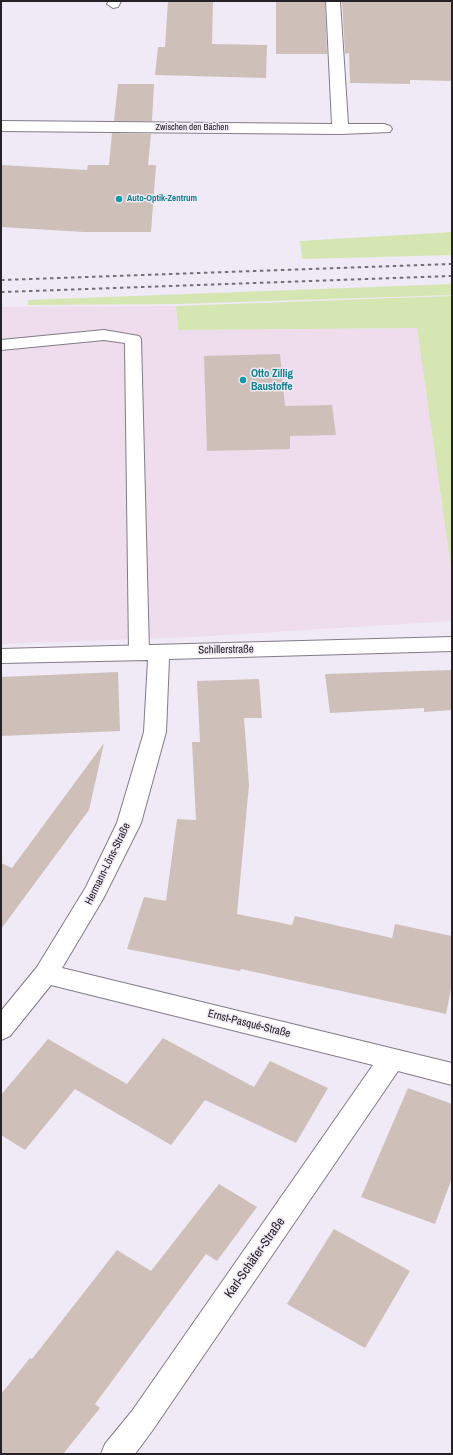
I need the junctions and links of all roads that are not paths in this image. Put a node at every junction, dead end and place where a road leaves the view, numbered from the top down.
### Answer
1 (333, 1) edge
2 (1, 126) edge
3 (340, 128) junction
4 (384, 129) dead end
5 (1, 345) edge
6 (452, 644) edge
7 (149, 652) junction
8 (1, 656) edge
9 (46, 974) junction
10 (1, 1029) edge
11 (392, 1059) junction
12 (452, 1074) edge
13 (116, 1454) edge

1 - 3 street
2 - 3 street, Zwischen den Bächen
3 - 4 street, Zwischen den Bächen
5 - 7 lane
6 - 7 street, Schillerstraße
7 - 8 street, Schillerstraße
7 - 9 street, Hermann-Löns-Straße
9 - 10 street, Hermann-Löns-Straße
9 - 11 street, Ernst-Pasqué-Straße
11 - 12 street, Ernst-Pasqué-Straße
11 - 13 street, Karl-Schäfer-Straße

